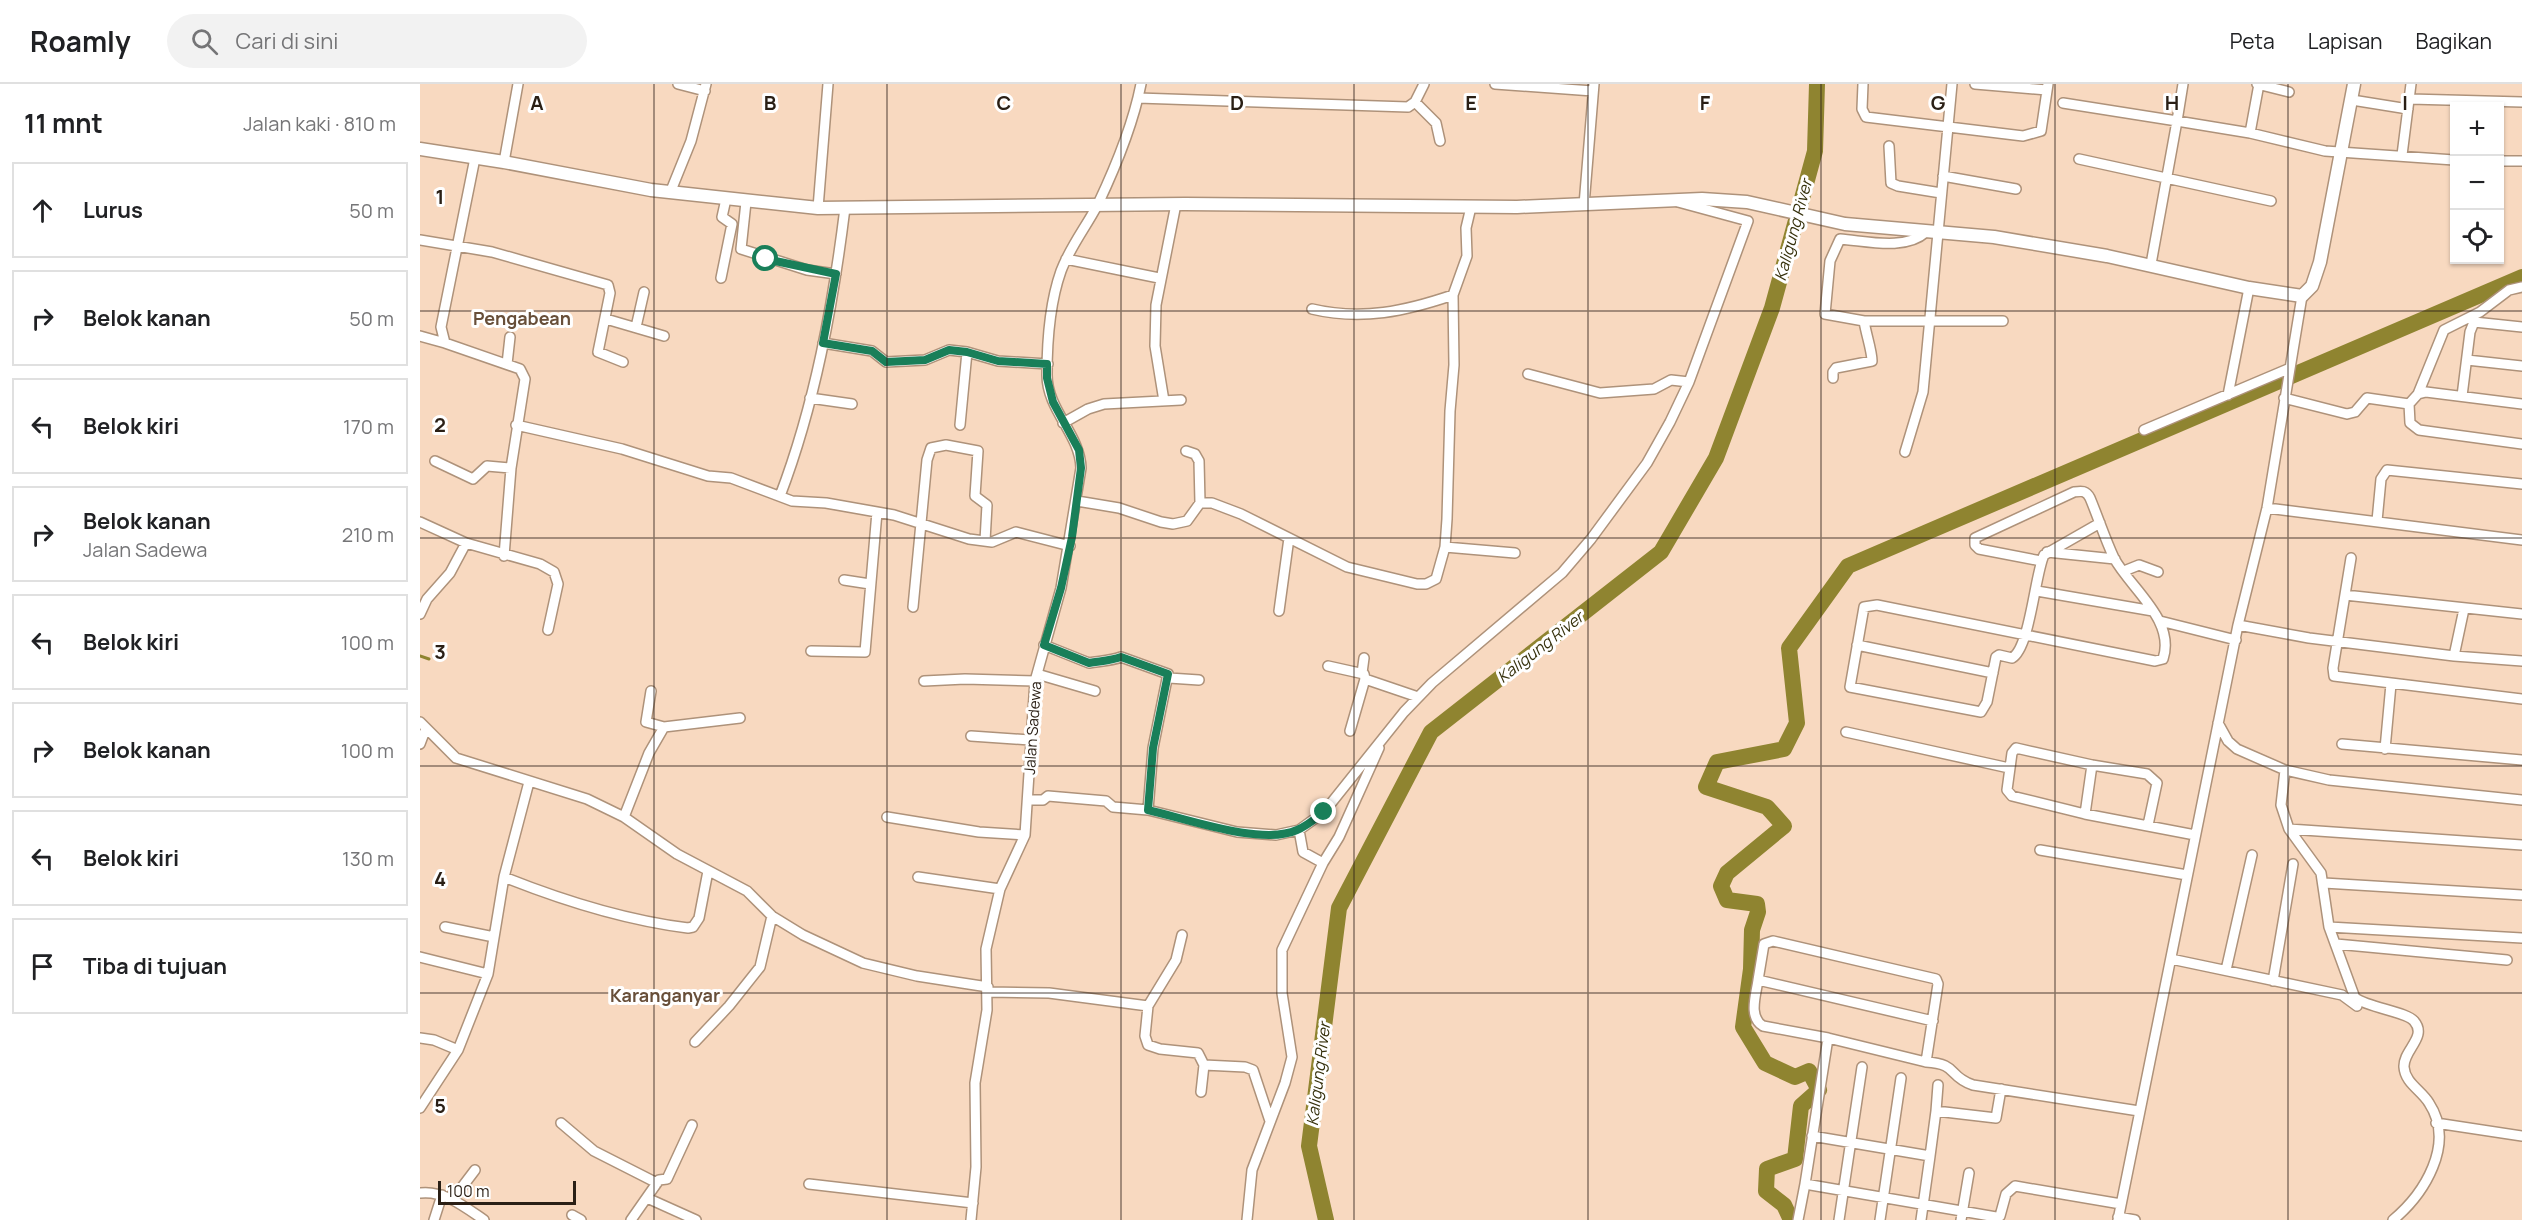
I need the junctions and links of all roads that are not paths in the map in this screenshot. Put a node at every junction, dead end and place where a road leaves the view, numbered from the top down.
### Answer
1 (518, 84) edge
2 (678, 84) edge
3 (828, 84) edge
4 (1141, 84) edge
5 (1424, 84) edge
6 (1495, 84) edge
7 (1863, 84) edge
8 (1952, 84) edge
9 (1975, 84) edge
10 (2183, 84) edge
11 (2258, 84) edge
12 (2354, 84) edge
13 (2411, 84) edge
14 (2048, 87) edge
15 (706, 88) edge
16 (1593, 88) edge
17 (2289, 92) dead end
18 (1138, 98) junction
19 (2410, 99) junction
20 (2352, 100) junction
21 (1415, 102) junction
22 (2522, 102) edge
23 (2063, 104) dead end
24 (2408, 109) junction
25 (2177, 121) junction
26 (1948, 126) junction
27 (2250, 133) junction
28 (1440, 141) dead end
29 (1889, 146) dead end
30 (420, 149) edge
31 (2341, 152) junction
32 (2402, 155) junction
33 (475, 158) junction
34 (2079, 159) dead end
35 (2450, 160) edge
36 (2504, 161) edge
37 (2522, 161) edge
38 (504, 162) junction
39 (1943, 176) junction
40 (2166, 180) junction
41 (2016, 189) dead end
42 (670, 193) junction
43 (1941, 193) junction
44 (726, 200) junction
45 (1671, 201) junction
46 (2271, 201) dead end
47 (746, 202) junction
48 (1176, 204) junction
49 (1584, 205) junction
50 (1471, 207) junction
51 (818, 208) junction
52 (845, 208) junction
53 (1095, 208) junction
54 (1932, 232) junction
55 (420, 240) edge
56 (458, 248) junction
57 (1066, 259) junction
58 (2151, 264) junction
59 (836, 274) junction
60 (721, 278) dead end
61 (1159, 278) junction
62 (2522, 287) edge
63 (2249, 288) junction
64 (644, 292) dead end
65 (1453, 295) junction
66 (2302, 297) junction
67 (1312, 309) dead end
68 (2480, 312) junction
69 (606, 319) junction
70 (1864, 321) junction
71 (2003, 321) dead end
72 (2474, 322) junction
73 (1929, 323) junction
74 (636, 327) junction
75 (2522, 327) edge
76 (420, 336) edge
77 (664, 336) dead end
78 (510, 337) dead end
79 (823, 343) junction
80 (445, 344) junction
81 (967, 352) junction
82 (2467, 360) junction
83 (623, 362) dead end
84 (507, 364) junction
85 (1047, 364) junction
86 (2522, 366) edge
87 (2288, 371) junction
88 (1528, 374) dead end
89 (1833, 378) dead end
90 (1689, 382) junction
91 (2418, 394) junction
92 (2228, 395) junction
93 (2285, 395) junction
94 (2462, 396) junction
95 (810, 398) junction
96 (1181, 399) dead end
97 (1164, 401) junction
98 (852, 404) dead end
99 (2409, 404) junction
100 (2522, 404) edge
101 (1070, 419) junction
102 (516, 425) junction
103 (960, 425) dead end
104 (2144, 430) dead end
105 (2522, 444) edge
106 (1186, 451) dead end
107 (1905, 452) dead end
108 (435, 461) dead end
109 (512, 468) junction
110 (2522, 484) edge
111 (780, 496) junction
112 (1083, 502) junction
113 (1200, 503) junction
114 (2267, 508) junction
115 (877, 512) junction
116 (2377, 521) junction
117 (420, 522) edge
118 (921, 523) junction
119 (2100, 523) junction
120 (1289, 538) junction
121 (2522, 540) edge
122 (985, 541) junction
123 (466, 543) junction
124 (1070, 546) junction
125 (1445, 547) junction
126 (2047, 552) junction
127 (1515, 553) dead end
128 (504, 556) junction
129 (2351, 558) dead end
130 (2115, 559) junction
131 (2041, 561) junction
132 (2124, 571) junction
133 (2158, 572) dead end
134 (844, 580) dead end
135 (870, 584) junction
136 (2037, 591) junction
137 (2345, 596) junction
138 (913, 607) dead end
139 (2464, 609) junction
140 (1280, 611) dead end
141 (2153, 611) junction
142 (420, 614) edge
143 (2522, 614) edge
144 (2160, 621) junction
145 (2238, 625) junction
146 (548, 630) dead end
147 (2024, 635) junction
148 (2236, 640) junction
149 (2338, 640) junction
150 (1857, 645) junction
151 (1050, 647) junction
152 (811, 651) dead end
153 (2454, 656) junction
154 (1364, 658) dead end
155 (2522, 661) edge
156 (1328, 666) dead end
157 (1993, 673) junction
158 (1364, 676) junction
159 (1039, 677) junction
160 (1169, 678) junction
161 (1199, 680) dead end
162 (924, 681) dead end
163 (2391, 684) junction
164 (651, 691) dead end
165 (1095, 692) dead end
166 (1418, 697) junction
167 (2522, 699) edge
168 (740, 718) dead end
169 (2218, 723) junction
170 (423, 725) edge
171 (664, 727) junction
172 (1350, 731) dead end
173 (1845, 732) dead end
174 (971, 736) dead end
175 (1030, 740) junction
176 (1382, 740) junction
177 (420, 744) edge
178 (2342, 744) dead end
179 (2385, 748) junction
180 (2522, 760) edge
181 (2092, 765) junction
182 (2009, 768) junction
183 (2285, 770) junction
184 (529, 782) junction
185 (1032, 800) junction
186 (2522, 800) edge
187 (1148, 810) junction
188 (2085, 814) junction
189 (624, 817) junction
190 (886, 817) dead end
191 (2148, 825) junction
192 (2289, 829) junction
193 (1299, 830) junction
194 (1026, 835) junction
195 (2195, 835) junction
196 (2522, 845) edge
197 (2040, 850) dead end
198 (2252, 855) dead end
199 (1323, 863) junction
200 (2293, 864) dead end
201 (708, 871) junction
202 (2187, 875) junction
203 (504, 877) junction
204 (918, 877) dead end
205 (2324, 883) junction
206 (1000, 889) junction
207 (2522, 895) edge
208 (772, 916) junction
209 (445, 927) dead end
210 (2330, 927) junction
211 (1182, 935) dead end
212 (494, 937) junction
213 (2522, 938) edge
214 (2336, 944) junction
215 (420, 957) edge
216 (2171, 959) junction
217 (2507, 960) dead end
218 (2226, 970) junction
219 (488, 974) junction
220 (1758, 980) junction
221 (2273, 981) junction
222 (993, 991) junction
223 (1148, 1006) junction
224 (2357, 1006) dead end
225 (1933, 1021) junction
226 (420, 1038) edge
227 (1828, 1038) junction
228 (695, 1042) dead end
229 (458, 1050) junction
230 (1926, 1062) junction
231 (1204, 1065) junction
232 (1862, 1067) dead end
233 (1901, 1078) dead end
234 (1938, 1085) dead end
235 (2001, 1089) junction
236 (1202, 1092) dead end
237 (420, 1108) edge
238 (1936, 1111) junction
239 (2139, 1111) junction
240 (1270, 1121) junction
241 (561, 1123) dead end
242 (2436, 1123) junction
243 (692, 1125) dead end
244 (1812, 1136) junction
245 (2522, 1136) edge
246 (1850, 1142) junction
247 (1892, 1151) junction
248 (1930, 1156) junction
249 (475, 1170) dead end
250 (1969, 1173) dead end
251 (657, 1183) junction
252 (808, 1184) dead end
253 (1805, 1184) junction
254 (1843, 1191) junction
255 (424, 1193) edge
256 (442, 1195) junction
257 (1884, 1197) junction
258 (647, 1198) junction
259 (453, 1199) junction
260 (973, 1203) junction
261 (2121, 1204) junction
262 (1924, 1206) junction
263 (1962, 1216) edge
264 (1998, 1218) edge
265 (2118, 1218) edge
266 (974, 1219) edge
267 (434, 1220) edge
268 (484, 1220) edge
269 (631, 1220) edge
270 (696, 1220) edge
271 (983, 1220) edge
272 (1247, 1220) edge
273 (1798, 1220) edge
274 (1839, 1220) edge
275 (1880, 1220) edge
276 (1921, 1220) edge
277 (2135, 1220) edge
278 (2393, 1220) edge

1 - 38 street
2 - 15 street
3 - 51 street
4 - 18 street, Jalan Sadewa
5 - 21 street
6 - 16 street
7 - 26 street
8 - 26 street
9 - 14 street
10 - 25 street
11 - 17 street
11 - 27 street
12 - 20 main road
13 - 19 street
14 - 26 street
15 - 42 street
16 - 49 street
18 - 21 street
18 - 53 street, Jalan Sadewa
19 - 22 street
19 - 24 street
20 - 24 street
20 - 31 main road
21 - 28 street
23 - 25 street
24 - 32 street
25 - 27 street
25 - 40 street
26 - 39 street
27 - 31 street
29 - 43 street
30 - 33 main road
31 - 32 street
31 - 66 main road
32 - 35 street
33 - 38 main road
33 - 56 street
34 - 40 street
36 - 37 street
38 - 42 main road
39 - 41 street
39 - 43 street
40 - 46 street
40 - 58 street
42 - 44 main road
43 - 54 street
44 - 47 main road
44 - 60 street
45 - 49 main road
45 - 54 main road
45 - 90 street
47 - 51 main road
47 - 59 street
48 - 50 main road
48 - 53 main road
48 - 61 street
49 - 50 main road
50 - 65 street
51 - 52 main road
52 - 53 main road
52 - 59 street
53 - 57 street, Jalan Sadewa
54 - 58 main road
54 - 70 street
54 - 73 street
55 - 56 street
56 - 69 street
56 - 80 street
57 - 61 street
57 - 85 street, Jalan Sadewa
58 - 63 main road
59 - 79 street
61 - 97 street
62 - 68 street
63 - 66 main road
63 - 92 street
64 - 74 street
65 - 67 street
65 - 125 street
66 - 87 street
68 - 72 street
68 - 91 street
69 - 74 street
69 - 83 street
70 - 73 street
70 - 89 street
71 - 73 street
72 - 75 street
72 - 82 street
73 - 107 street
74 - 77 street
76 - 80 street
78 - 84 street
79 - 81 street
79 - 95 street
80 - 84 street
81 - 85 street
81 - 103 street
82 - 86 street
82 - 94 street
84 - 102 street
85 - 101 street, Jalan Sadewa
87 - 92 street
87 - 93 street
88 - 90 street
90 - 166 street
91 - 94 street
91 - 99 street
92 - 104 street
93 - 99 street
93 - 114 street
94 - 100 street
95 - 98 street
95 - 111 street
96 - 97 street
97 - 101 street
99 - 105 street
101 - 112 street, Jalan Sadewa
102 - 109 street
102 - 111 street
106 - 113 street
108 - 109 street
109 - 128 street
110 - 116 street
111 - 115 street
112 - 113 street
112 - 124 street, Jalan Sadewa
113 - 120 street
114 - 116 street
114 - 145 street
115 - 118 street
115 - 135 street
116 - 121 street
117 - 123 street
118 - 122 street
118 - 122 street
118 - 138 street
119 - 126 street
119 - 130 street
119 - 131 street
120 - 125 street
120 - 140 street
122 - 124 street
123 - 128 street
123 - 142 street
124 - 151 street, Jalan Sadewa
125 - 127 street
126 - 130 street
126 - 131 street
128 - 146 street
129 - 137 street
130 - 132 street
131 - 136 street
132 - 133 street
132 - 141 street
134 - 135 street
135 - 152 street
136 - 141 street
136 - 147 street
137 - 139 street
137 - 149 street
139 - 143 street
139 - 153 street
141 - 144 street
144 - 147 street
144 - 148 street
145 - 148 street
145 - 149 street
147 - 150 street
147 - 157 street
148 - 169 street
149 - 153 street
149 - 163 street
150 - 157 street
150 - 157 street
151 - 159 street, Jalan Sadewa
151 - 160 street
153 - 155 street
154 - 158 street
156 - 158 street
158 - 166 street
158 - 172 street
159 - 162 street
159 - 165 street
159 - 175 street, Jalan Sadewa
160 - 161 street
160 - 187 street
163 - 167 street
163 - 179 street
164 - 171 street
166 - 176 street
168 - 171 street
169 - 183 street
169 - 195 street
170 - 177 street
170 - 184 street
171 - 189 street
173 - 182 street
174 - 175 street
175 - 185 street, Jalan Sadewa
176 - 193 street
176 - 199 street
178 - 179 street
179 - 180 street
181 - 182 street
181 - 188 street
181 - 191 street
182 - 188 street
183 - 186 street
183 - 192 street
184 - 189 street
184 - 203 street
185 - 187 street
185 - 194 street, Jalan Sadewa
187 - 193 street
188 - 191 street
189 - 201 street
190 - 194 street
191 - 195 street
192 - 196 street
192 - 205 street
193 - 199 street
194 - 206 street, Jalan Sadewa
195 - 202 street
197 - 202 street
198 - 218 street
199 - 240 street
200 - 221 street
201 - 203 street
201 - 208 street
202 - 216 street
203 - 212 street
204 - 206 street
205 - 207 street
205 - 210 street
206 - 222 street, Jalan Sadewa
208 - 222 street
208 - 228 street
209 - 212 street
210 - 213 street
210 - 214 street
211 - 223 street
212 - 219 street
214 - 217 street
214 - 242 street
215 - 219 street
216 - 218 street
216 - 239 street
218 - 221 street
219 - 229 street
220 - 225 street
220 - 225 street
220 - 227 street
221 - 224 street
222 - 223 street
222 - 260 street, Jalan Sadewa
223 - 231 street
225 - 230 street
226 - 229 street
227 - 230 street
227 - 244 street
229 - 237 street
230 - 235 street
231 - 236 street
231 - 240 street
232 - 246 street
233 - 247 street
234 - 238 street
235 - 238 street
235 - 239 street
238 - 248 street
239 - 261 street
240 - 272 street
241 - 251 street
242 - 245 street
242 - 278 street
243 - 251 street
244 - 246 street
244 - 253 street
246 - 247 street
246 - 254 street
247 - 248 street
247 - 257 street
248 - 262 street
249 - 259 street
250 - 263 street
251 - 258 street
252 - 260 street
253 - 254 street
253 - 273 street
254 - 257 street
254 - 274 street
255 - 256 street
256 - 259 street
256 - 267 street
257 - 262 street
257 - 275 street
258 - 269 street
258 - 270 street
259 - 268 street
260 - 266 street, Jalan Sadewa
261 - 264 street
261 - 265 street
262 - 263 street
262 - 276 street
263 - 264 street
265 - 277 street
266 - 271 street

